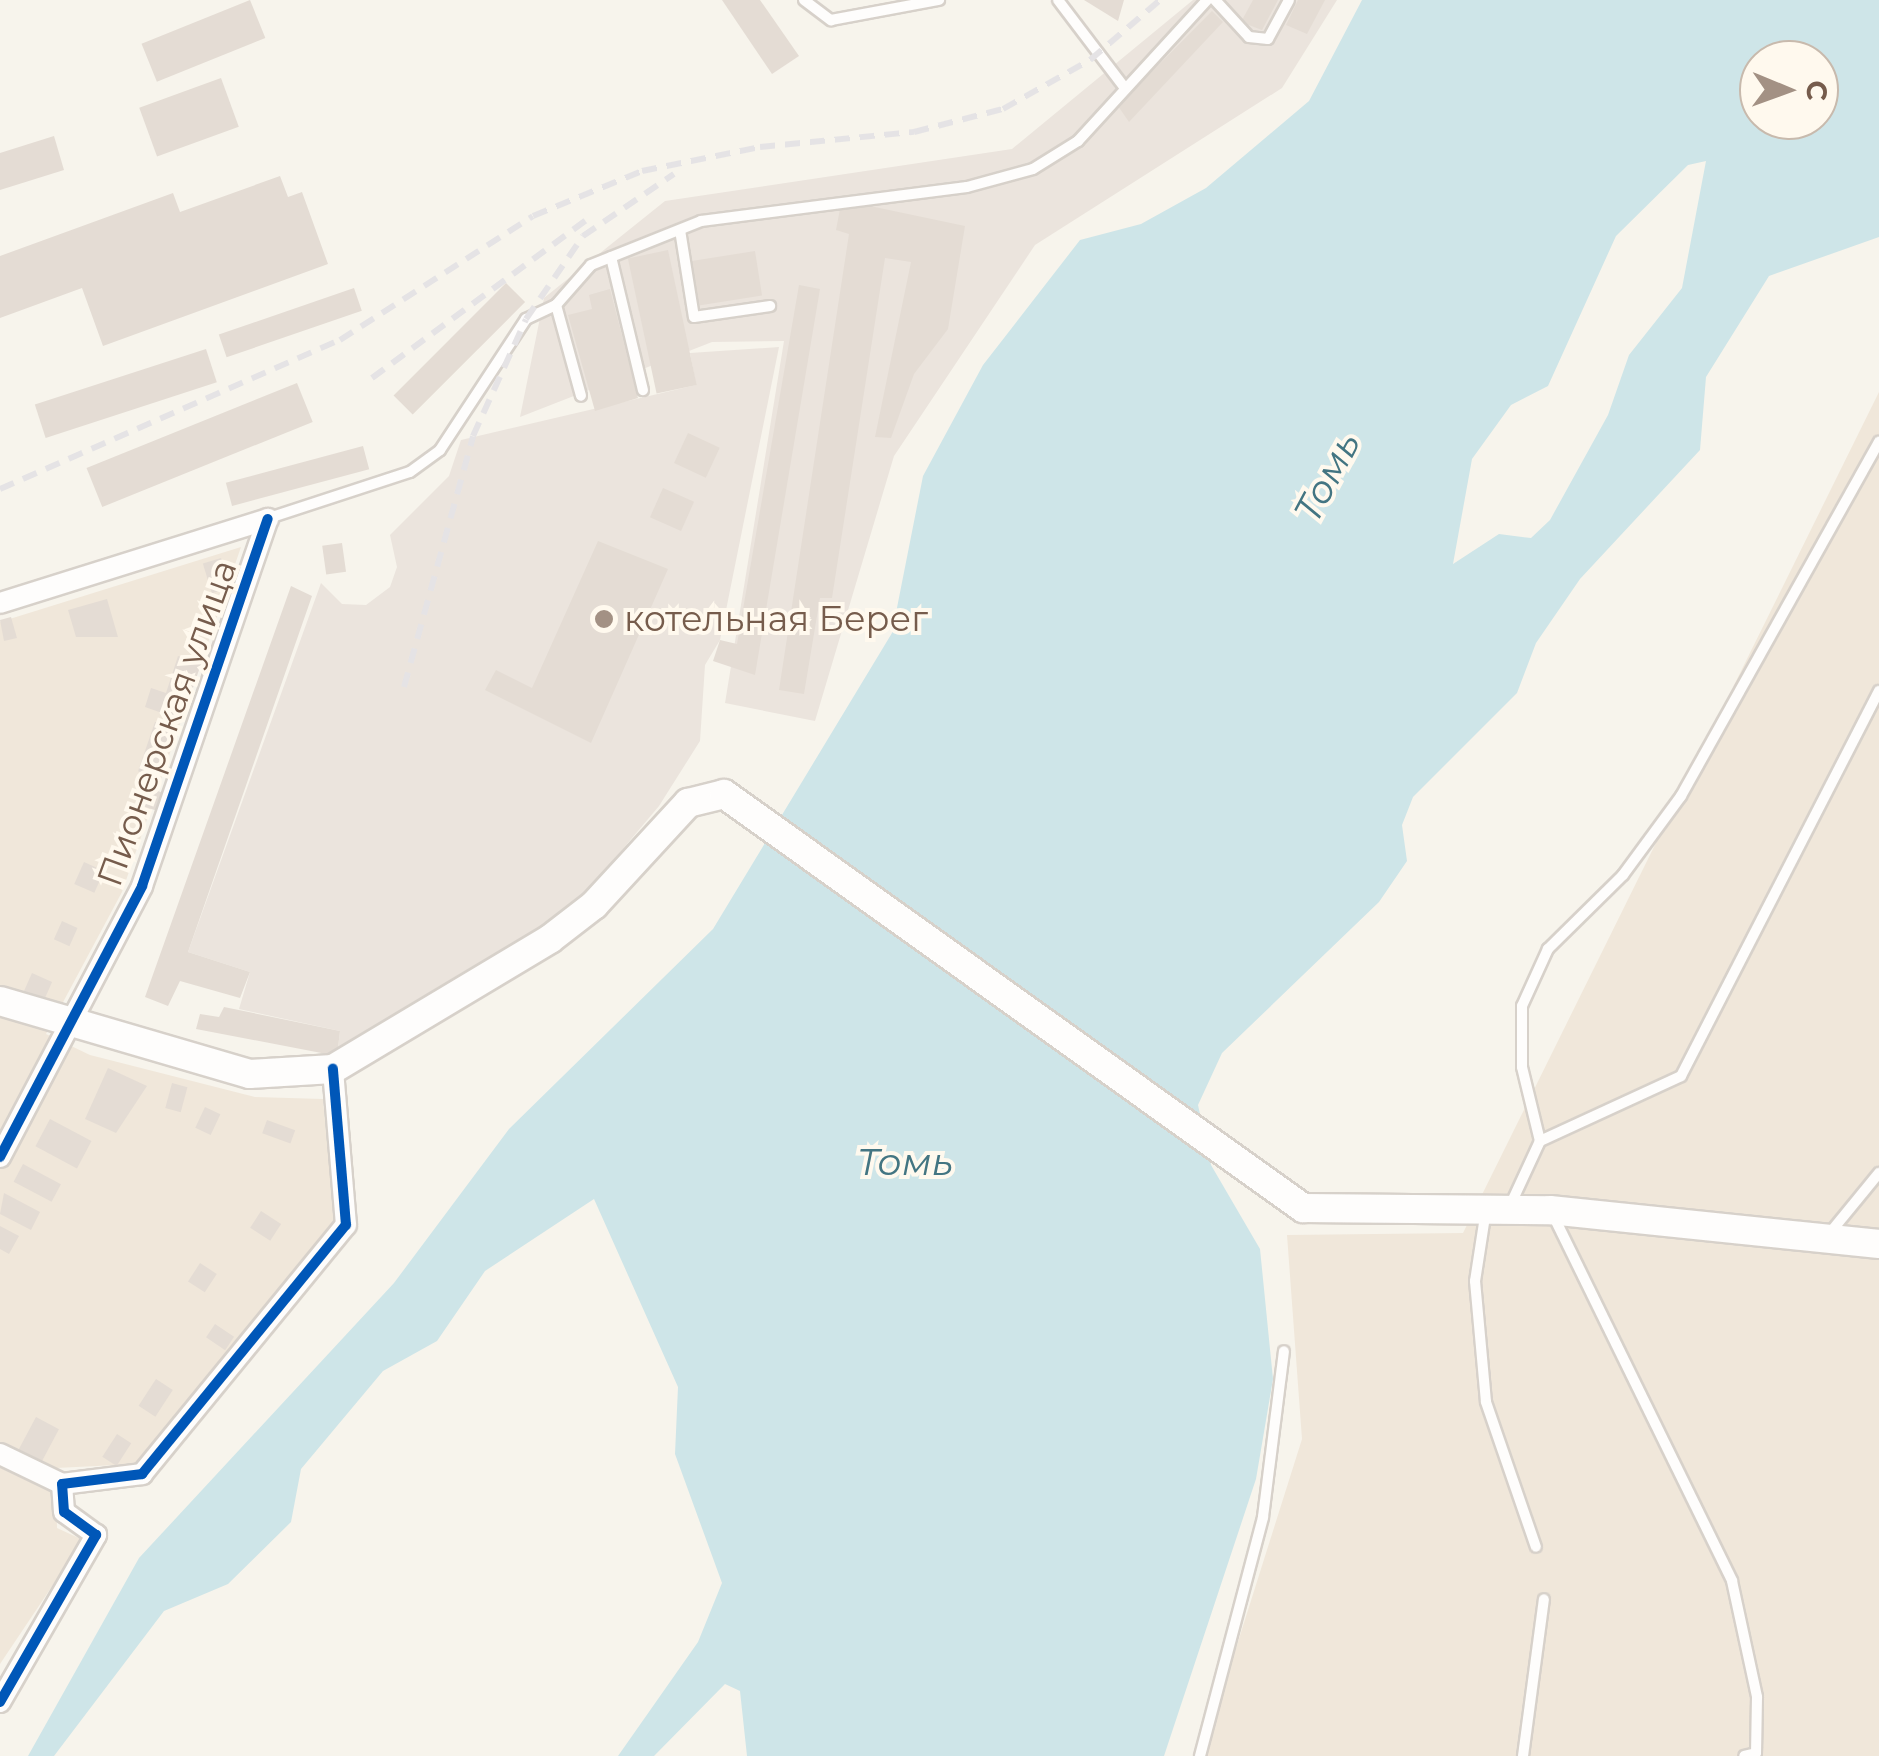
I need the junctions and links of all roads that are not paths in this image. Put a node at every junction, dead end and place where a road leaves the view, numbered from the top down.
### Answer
1 (804, 0) edge
2 (939, 0) edge
3 (1058, 0) edge
4 (1207, 0) edge
5 (1215, 0) edge
6 (1289, 0) edge
7 (1124, 87) junction
8 (680, 230) junction
9 (611, 257) junction
10 (556, 305) junction
11 (770, 306) dead end
12 (644, 390) dead end
13 (581, 396) dead end
14 (1879, 442) edge
15 (268, 519) junction
16 (0, 603) edge
17 (1879, 691) edge
18 (0, 1001) edge
19 (68, 1025) junction
20 (333, 1069) junction
21 (1540, 1142) junction
22 (0, 1157) edge
23 (1879, 1173) edge
24 (1497, 1209) junction
25 (1550, 1210) junction
26 (1824, 1238) junction
27 (1879, 1244) edge
28 (1284, 1351) dead end
29 (0, 1454) edge
30 (62, 1484) junction
31 (1536, 1547) dead end
32 (1544, 1599) dead end
33 (0, 1702) edge
34 (1200, 1756) edge
35 (1523, 1756) edge
36 (1744, 1756) edge

1 - 2 lane
3 - 7 lane
4 - 7 lane
5 - 6 lane
7 - 8 lane
8 - 9 lane
8 - 11 lane
9 - 10 lane
9 - 12 lane
10 - 13 lane
10 - 15 lane
14 - 21 lane
15 - 16 street
15 - 19 street, Пионерская улица
17 - 21 lane
18 - 19 main road
19 - 20 main road
19 - 22 street, Пионерская улица
20 - 24 main road
20 - 30 street
21 - 24 lane
23 - 26 lane
24 - 25 main road
24 - 31 lane
25 - 26 main road
25 - 36 lane
26 - 27 main road
28 - 34 lane
29 - 30 street
30 - 33 street
32 - 35 lane

